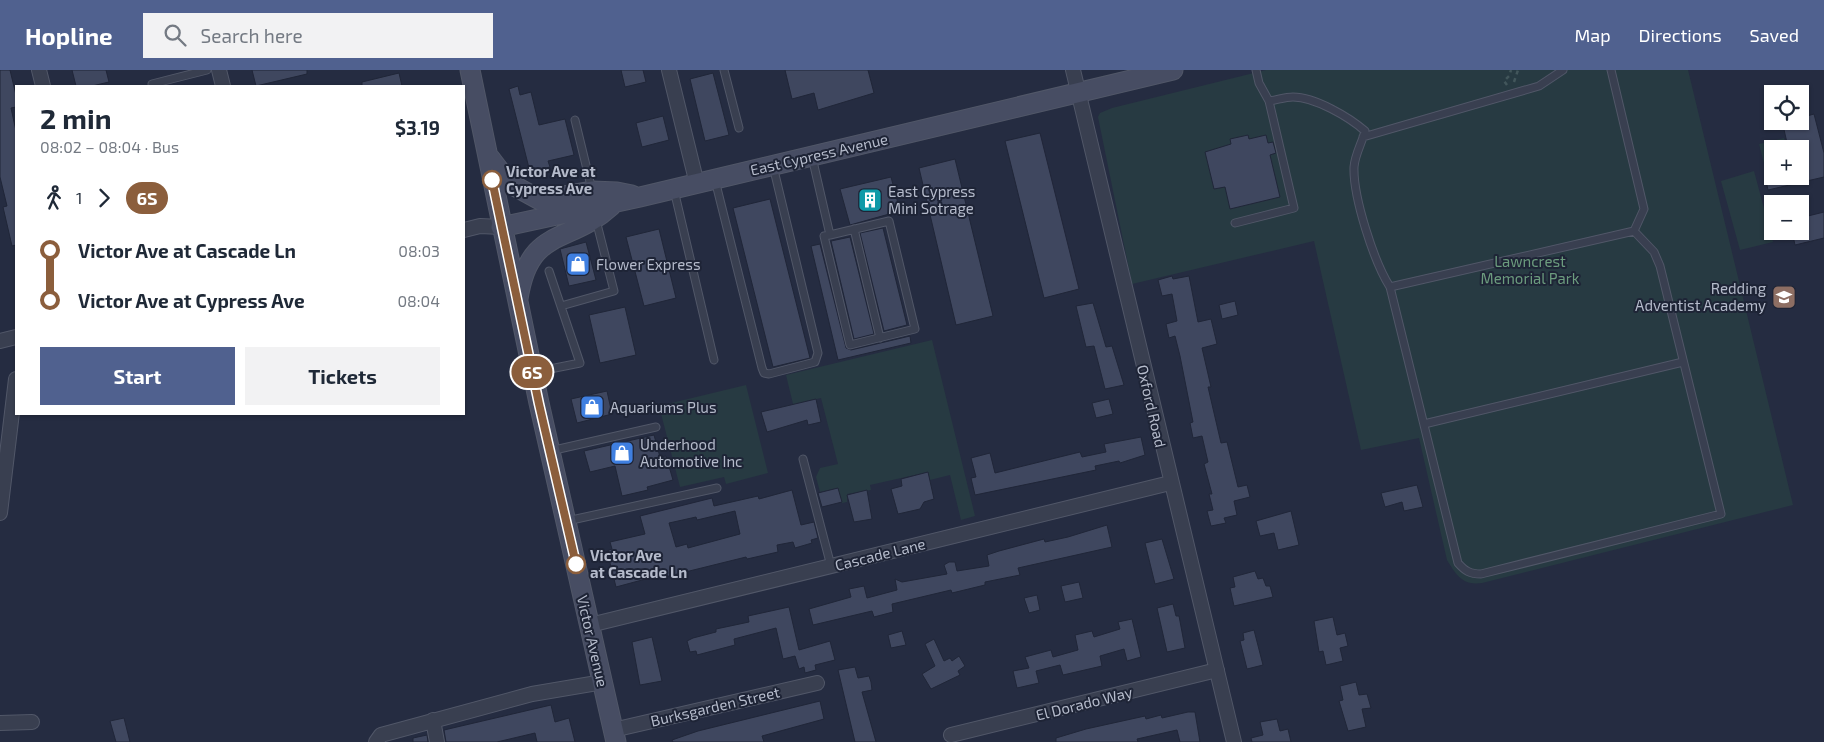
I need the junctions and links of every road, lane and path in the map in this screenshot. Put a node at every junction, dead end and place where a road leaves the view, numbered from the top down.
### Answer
1 (39, 70) edge
2 (207, 70) edge
3 (219, 70) edge
4 (470, 70) edge
5 (670, 70) edge
6 (724, 70) edge
7 (1073, 70) edge
8 (1173, 70) edge
9 (1256, 70) edge
10 (1510, 70) edge
11 (1518, 70) edge
12 (1563, 70) edge
13 (1611, 70) edge
14 (152, 84) dead end
15 (43, 85) edge
16 (223, 85) edge
17 (1078, 92) junction
18 (1269, 101) junction
19 (575, 120) dead end
20 (739, 128) dead end
21 (1363, 137) junction
22 (485, 148) junction
23 (811, 156) junction
24 (772, 166) junction
25 (715, 179) junction
26 (697, 184) junction
27 (674, 189) junction
28 (592, 191) junction
29 (640, 197) junction
30 (614, 203) junction
31 (596, 219) junction
32 (1234, 223) dead end
33 (501, 227) junction
34 (854, 229) junction
35 (465, 230) edge
36 (1634, 231) junction
37 (830, 234) junction
38 (549, 271) dead end
39 (1390, 287) junction
40 (518, 306) junction
41 (561, 306) junction
42 (15, 337) edge
43 (880, 338) junction
44 (0, 341) edge
45 (714, 360) dead end
46 (1683, 362) junction
47 (532, 372) junction
48 (15, 387) edge
49 (1424, 424) junction
50 (656, 427) dead end
51 (550, 452) junction
52 (802, 459) dead end
53 (1170, 483) junction
54 (717, 488) dead end
55 (0, 513) edge
56 (566, 521) junction
57 (831, 566) junction
58 (590, 625) junction
59 (1217, 670) junction
60 (603, 682) junction
61 (816, 683) dead end
62 (432, 720) junction
63 (32, 722) dead end
64 (0, 723) edge
65 (951, 735) dead end
66 (615, 736) edge
67 (376, 742) edge
68 (437, 742) edge
69 (1234, 742) edge

1 - 15 street
2 - 14 lane
3 - 16 street
4 - 22 main road, Victor Avenue
5 - 26 street
6 - 20 lane
7 - 17 street, Oxford Road
8 - 17 main road, East Cypress Avenue
9 - 18 lane
10 - 11 path
12 - 21 lane
13 - 36 lane
17 - 23 main road, East Cypress Avenue
17 - 53 street, Oxford Road
18 - 21 lane
18 - 32 lane
19 - 28 lane
21 - 39 lane
22 - 28 main road
22 - 33 main road, Victor Avenue
23 - 24 main road, East Cypress Avenue
23 - 37 lane
24 - 25 main road, East Cypress Avenue
24 - 25 lane
25 - 26 main road, East Cypress Avenue
26 - 27 main road, East Cypress Avenue
27 - 29 main road, East Cypress Avenue
27 - 45 lane
28 - 29 main road
29 - 30 main road, East Cypress Avenue
30 - 31 main road
30 - 33 main road, East Cypress Avenue
31 - 40 main road
31 - 41 lane
33 - 35 street, East Cypress Avenue
33 - 40 main road, Victor Avenue
34 - 37 lane
34 - 43 lane
34 - 43 lane
36 - 39 lane
36 - 46 lane
37 - 43 lane
38 - 41 lane
39 - 49 lane
40 - 47 main road, Victor Avenue
41 - 47 lane
42 - 44 street
46 - 49 lane
46 - 49 lane
47 - 51 main road, Victor Avenue
48 - 55 street
50 - 51 lane
51 - 56 main road, Victor Avenue
52 - 57 lane
53 - 57 street, Cascade Lane
53 - 59 street, Oxford Road
54 - 56 lane
56 - 58 main road, Victor Avenue
57 - 58 street, Cascade Lane
58 - 60 main road, Victor Avenue
59 - 65 street, El Dorado Way
59 - 69 street, Oxford Road
60 - 62 street
60 - 66 main road, Victor Avenue
61 - 66 street, Burksgarden Street
62 - 67 street
62 - 68 street
63 - 64 street

